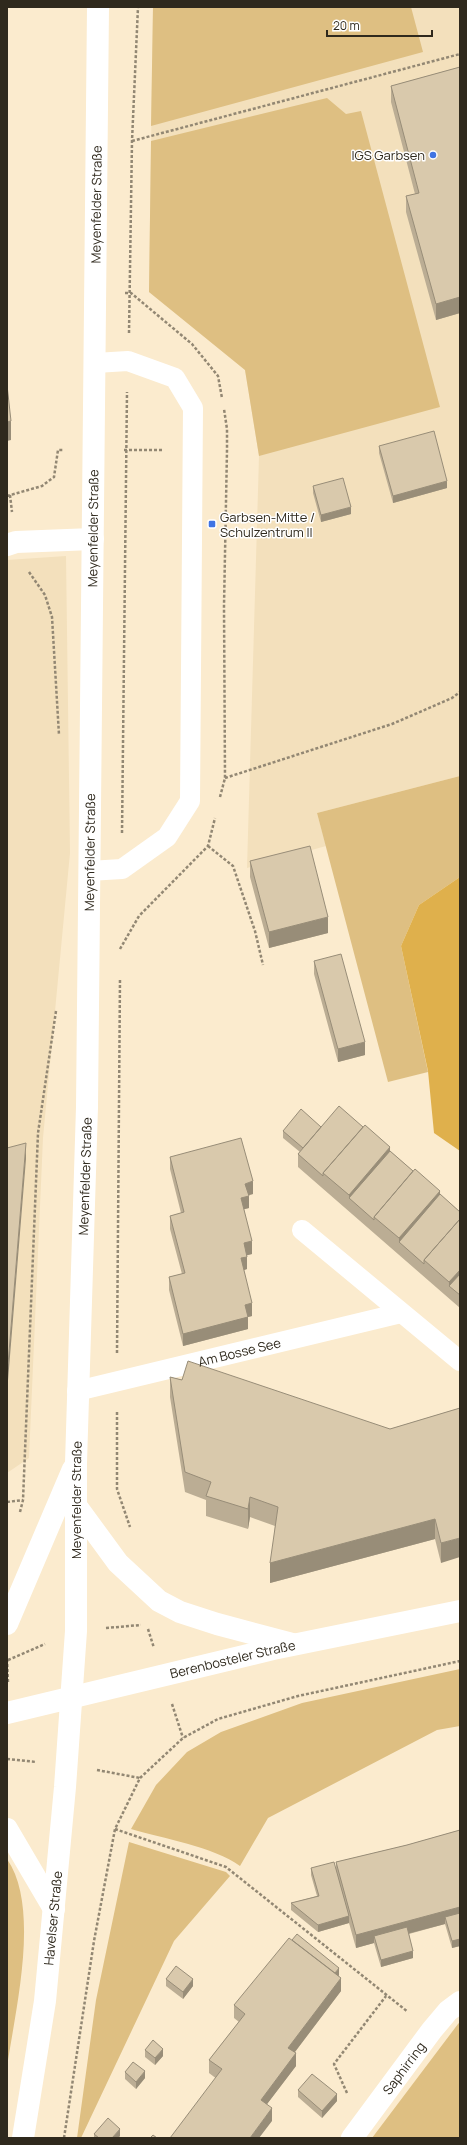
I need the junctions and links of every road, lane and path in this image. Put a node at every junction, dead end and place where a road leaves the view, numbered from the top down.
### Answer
1 (98, 7) edge
2 (138, 7) edge
3 (460, 54) edge
4 (132, 142) junction
5 (128, 360) junction
6 (96, 362) junction
7 (126, 450) junction
8 (193, 450) junction
9 (227, 450) dead end
10 (94, 451) junction
11 (226, 473) dead end
12 (9, 495) edge
13 (93, 539) junction
14 (11, 544) edge
15 (460, 692) edge
16 (59, 736) dead end
17 (225, 778) junction
18 (219, 801) dead end
19 (215, 816) dead end
20 (208, 846) junction
21 (122, 868) junction
22 (89, 871) junction
23 (120, 942) dead end
24 (120, 949) junction
25 (120, 957) dead end
26 (263, 965) dead end
27 (120, 973) dead end
28 (57, 1004) dead end
29 (302, 1230) dead end
30 (401, 1313) junction
31 (460, 1361) edge
32 (116, 1382) junction
33 (78, 1391) junction
34 (76, 1463) junction
35 (23, 1500) junction
36 (7, 1502) edge
37 (77, 1507) junction
38 (19, 1516) dead end
39 (133, 1534) dead end
40 (460, 1611) edge
41 (7, 1624) edge
42 (295, 1644) junction
43 (7, 1659) edge
44 (460, 1661) edge
45 (8, 1683) edge
46 (72, 1697) junction
47 (7, 1713) edge
48 (7, 1829) edge
49 (115, 1829) junction
50 (54, 1909) junction
51 (386, 1996) junction
52 (460, 2002) edge
53 (432, 2030) junction
54 (357, 2131) edge
55 (23, 2138) edge
56 (64, 2138) edge

1 - 6 street, Meyenfelder Straße
2 - 4 path
3 - 4 path
4 - 5 path
5 - 6 lane
5 - 7 path
5 - 8 lane
6 - 10 street, Meyenfelder Straße
7 - 8 path
7 - 10 path
7 - 21 path
8 - 9 path
8 - 21 lane
10 - 12 path
10 - 13 street, Meyenfelder Straße
11 - 17 path
12 - 14 path
13 - 14 street
13 - 22 street, Meyenfelder Straße
14 - 16 path
15 - 17 path
17 - 18 path
19 - 20 path
20 - 24 path
20 - 26 path
21 - 22 lane
22 - 33 street, Meyenfelder Straße
23 - 24 path
24 - 25 path
27 - 32 path
28 - 35 path
29 - 30 lane
30 - 31 lane
30 - 32 lane, Am Bosse See
32 - 33 lane, Am Bosse See
32 - 39 path
33 - 34 street, Meyenfelder Straße
34 - 37 street, Meyenfelder Straße
34 - 41 street
35 - 36 path
35 - 38 path
37 - 42 street
37 - 46 street, Meyenfelder Straße
40 - 42 street, Berenbosteler Straße
42 - 46 street, Berenbosteler Straße
43 - 45 path
44 - 49 path
46 - 47 street, Berenbosteler Straße
46 - 50 street, Havelser Straße
48 - 50 street
49 - 51 path
49 - 56 path
50 - 55 street, Havelser Straße
51 - 53 path
51 - 54 path
52 - 53 street, Saphirring
53 - 54 street, Saphirring

